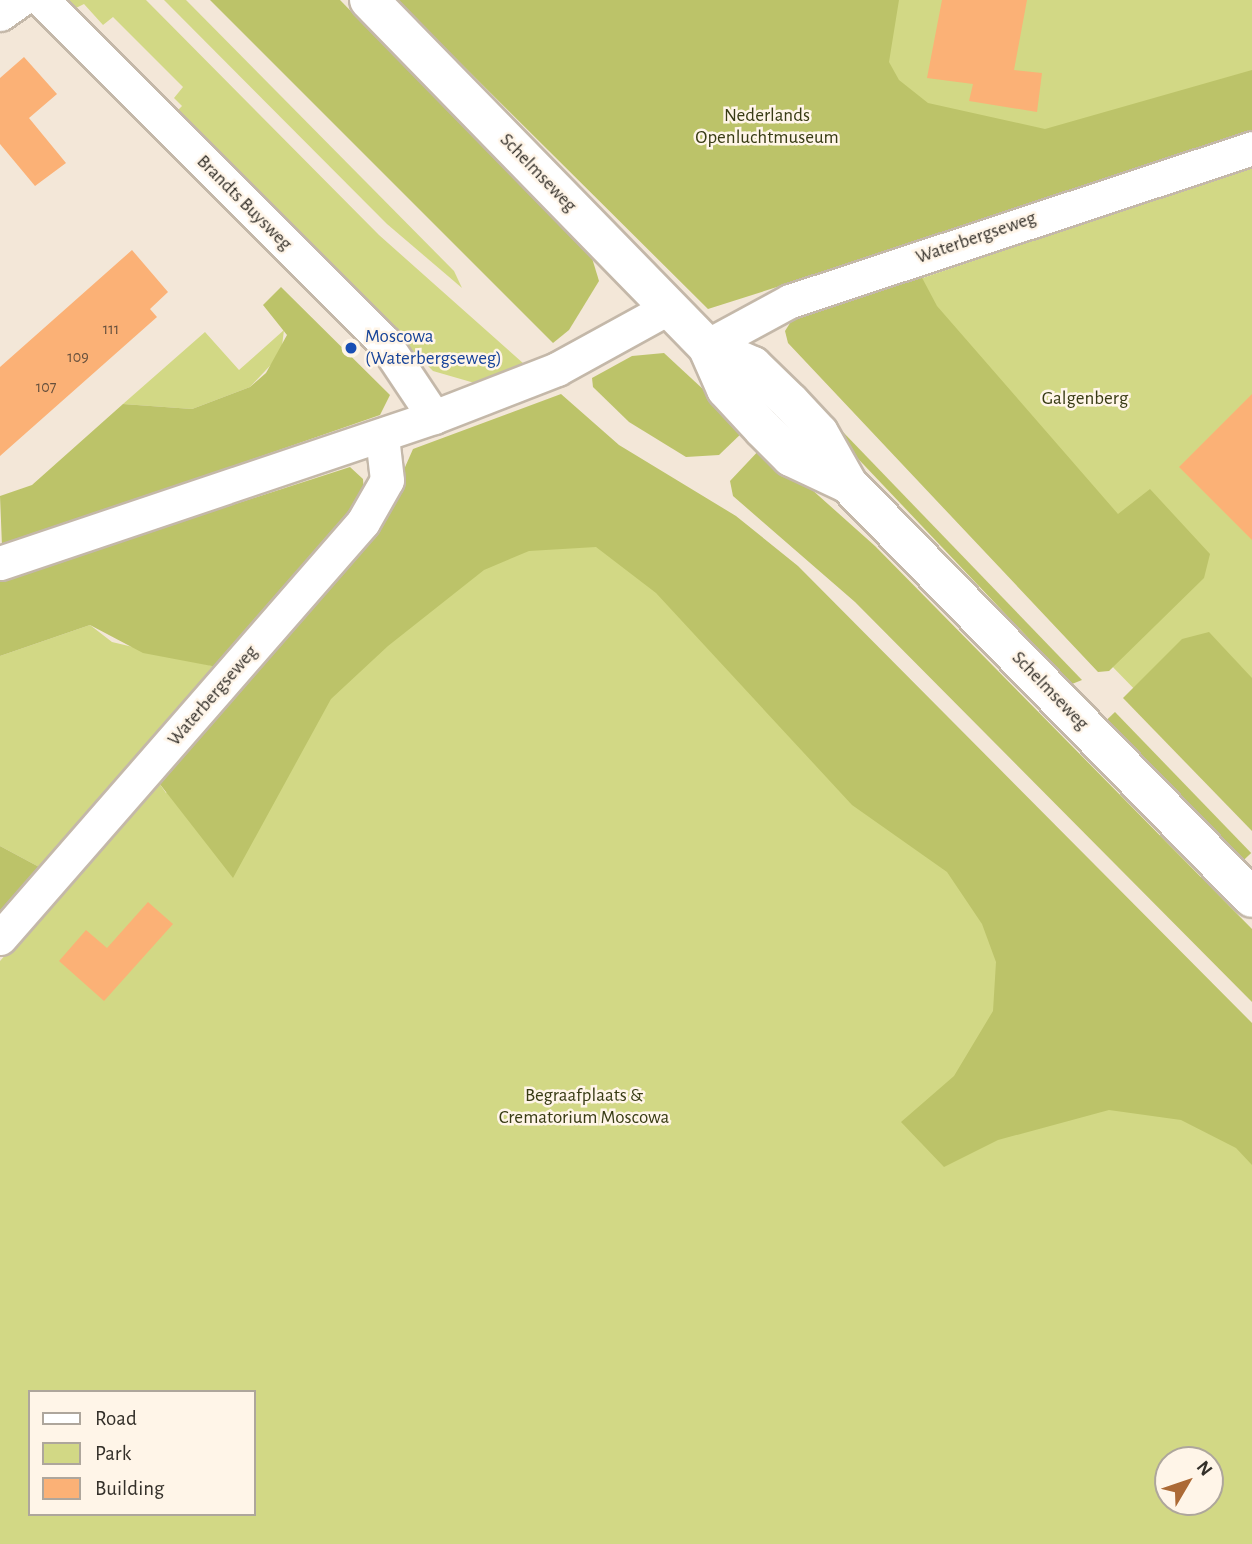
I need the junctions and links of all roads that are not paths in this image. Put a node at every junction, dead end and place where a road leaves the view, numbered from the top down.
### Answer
1 (20, 0) edge
2 (42, 0) edge
3 (369, 0) edge
4 (0, 14) edge
5 (1252, 148) edge
6 (670, 307) junction
7 (707, 346) junction
8 (434, 417) junction
9 (382, 436) junction
10 (0, 562) edge
11 (1252, 898) edge
12 (0, 938) edge

1 - 4 street
2 - 8 street, Brandts Buysweg
3 - 6 main road, Schelmseweg
5 - 7 street, Waterbergseweg
6 - 7 main road, Schelmseweg
6 - 8 street
7 - 11 main road, Schelmseweg
8 - 9 street
9 - 10 street
9 - 12 street, Waterbergseweg

